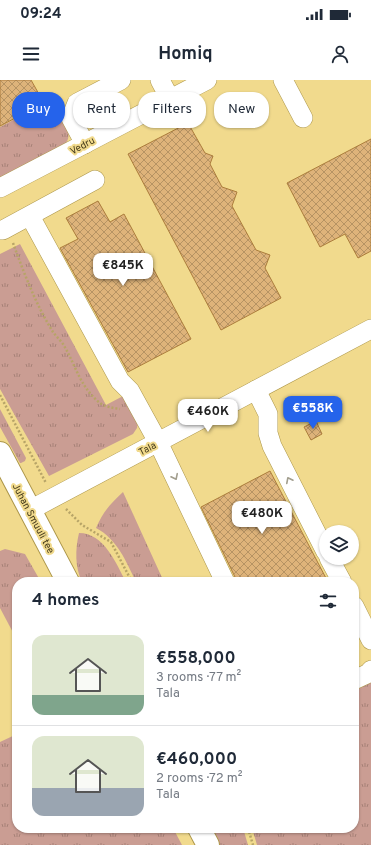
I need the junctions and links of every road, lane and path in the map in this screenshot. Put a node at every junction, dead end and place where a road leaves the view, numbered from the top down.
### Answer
1 (121, 80) edge
2 (160, 80) edge
3 (207, 80) edge
4 (283, 80) edge
5 (166, 92) edge
6 (184, 92) edge
7 (138, 116) edge
8 (303, 118) dead end
9 (85, 144) junction
10 (95, 180) dead end
11 (0, 188) edge
12 (30, 216) junction
13 (4, 229) edge
14 (371, 329) edge
15 (256, 390) junction
16 (142, 413) junction
17 (158, 442) junction
18 (0, 453) edge
19 (30, 510) junction
20 (319, 538) edge
21 (333, 565) edge
22 (65, 577) edge
23 (223, 577) edge
24 (339, 577) edge
25 (359, 616) edge
26 (371, 640) edge
27 (371, 670) edge
28 (359, 678) edge
29 (202, 833) edge
30 (249, 833) edge
31 (208, 845) edge
32 (253, 845) edge

1 - 9 street
2 - 5 street
3 - 6 street, Vedru
4 - 8 street
7 - 9 street, Vedru
9 - 11 street, Vedru
10 - 12 street
12 - 13 street
12 - 16 street
13 - 16 path
14 - 15 street, Tala
15 - 17 street, Tala
20 -> 15 street
16 - 17 street
17 - 19 street, Tala
17 -> 23 street
18 - 19 main road, Juhan Smuuli tee
19 - 22 main road, Juhan Smuuli tee
21 - 24 street
25 - 26 street
27 - 28 street
29 - 31 main road
30 - 32 path

